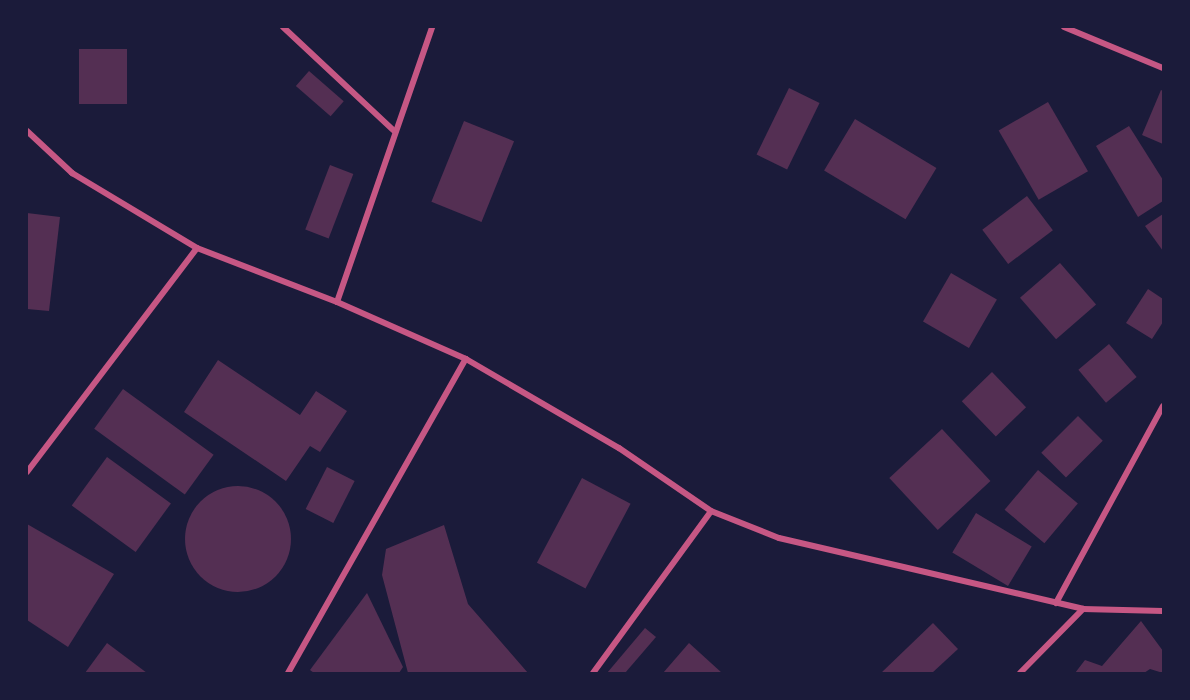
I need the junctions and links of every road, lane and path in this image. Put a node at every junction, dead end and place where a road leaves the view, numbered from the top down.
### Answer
1 (282, 27) edge
2 (432, 27) edge
3 (1064, 27) edge
4 (1163, 68) edge
5 (393, 130) junction
6 (27, 131) edge
7 (197, 248) junction
8 (336, 302) junction
9 (466, 359) junction
10 (1163, 406) edge
11 (27, 472) edge
12 (711, 511) junction
13 (1056, 603) junction
14 (1083, 609) junction
15 (1163, 611) edge
16 (288, 673) edge
17 (593, 673) edge
18 (1020, 673) edge

1 - 5 street
2 - 5 street
3 - 4 street
5 - 8 street
6 - 7 street
7 - 8 street
7 - 11 street
8 - 9 street
9 - 12 street
9 - 16 street
10 - 13 street
12 - 13 street
12 - 17 street
13 - 14 street
14 - 15 street
14 - 18 street

